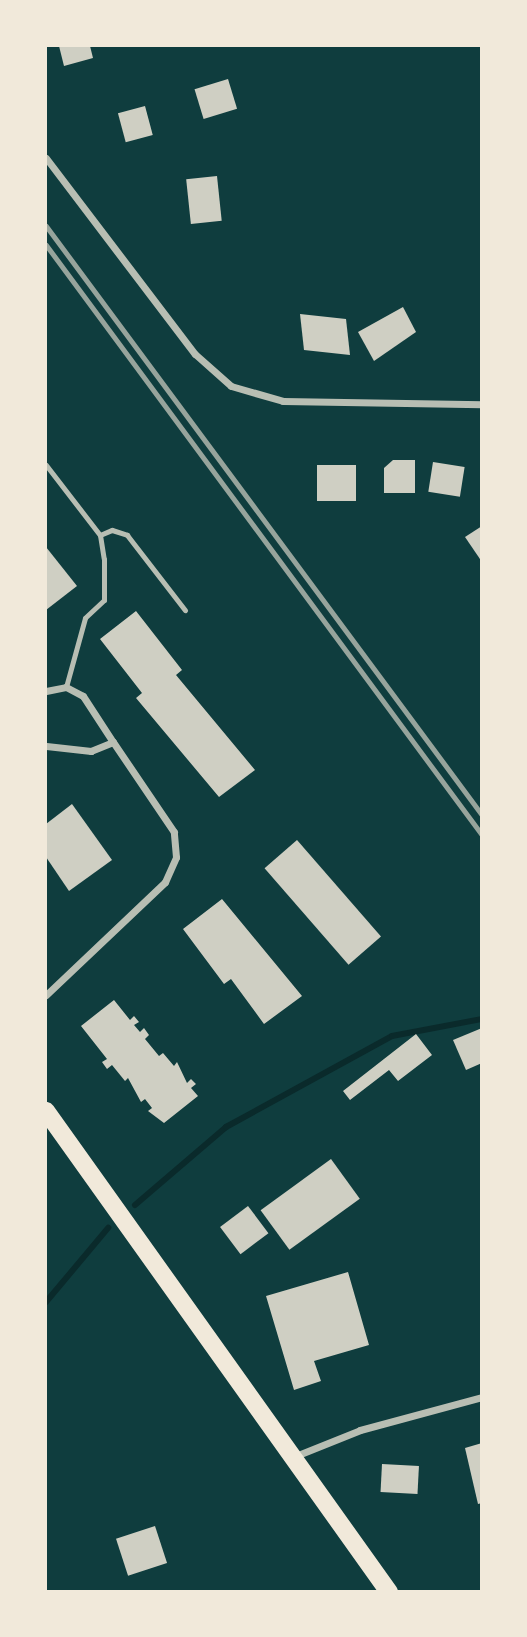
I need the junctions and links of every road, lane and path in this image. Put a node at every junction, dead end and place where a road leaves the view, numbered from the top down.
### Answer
1 (46, 158) edge
2 (481, 404) edge
3 (46, 465) edge
4 (100, 535) junction
5 (185, 610) dead end
6 (66, 687) junction
7 (46, 691) edge
8 (113, 742) junction
9 (46, 746) edge
10 (46, 995) edge
11 (46, 1111) edge
12 (481, 1397) edge
13 (293, 1457) junction
14 (389, 1591) edge

1 - 2 street
3 - 4 lane
4 - 5 lane
4 - 6 lane
6 - 7 street
6 - 8 street
8 - 9 street
8 - 10 street
11 - 13 main road
12 - 13 street
13 - 14 main road

